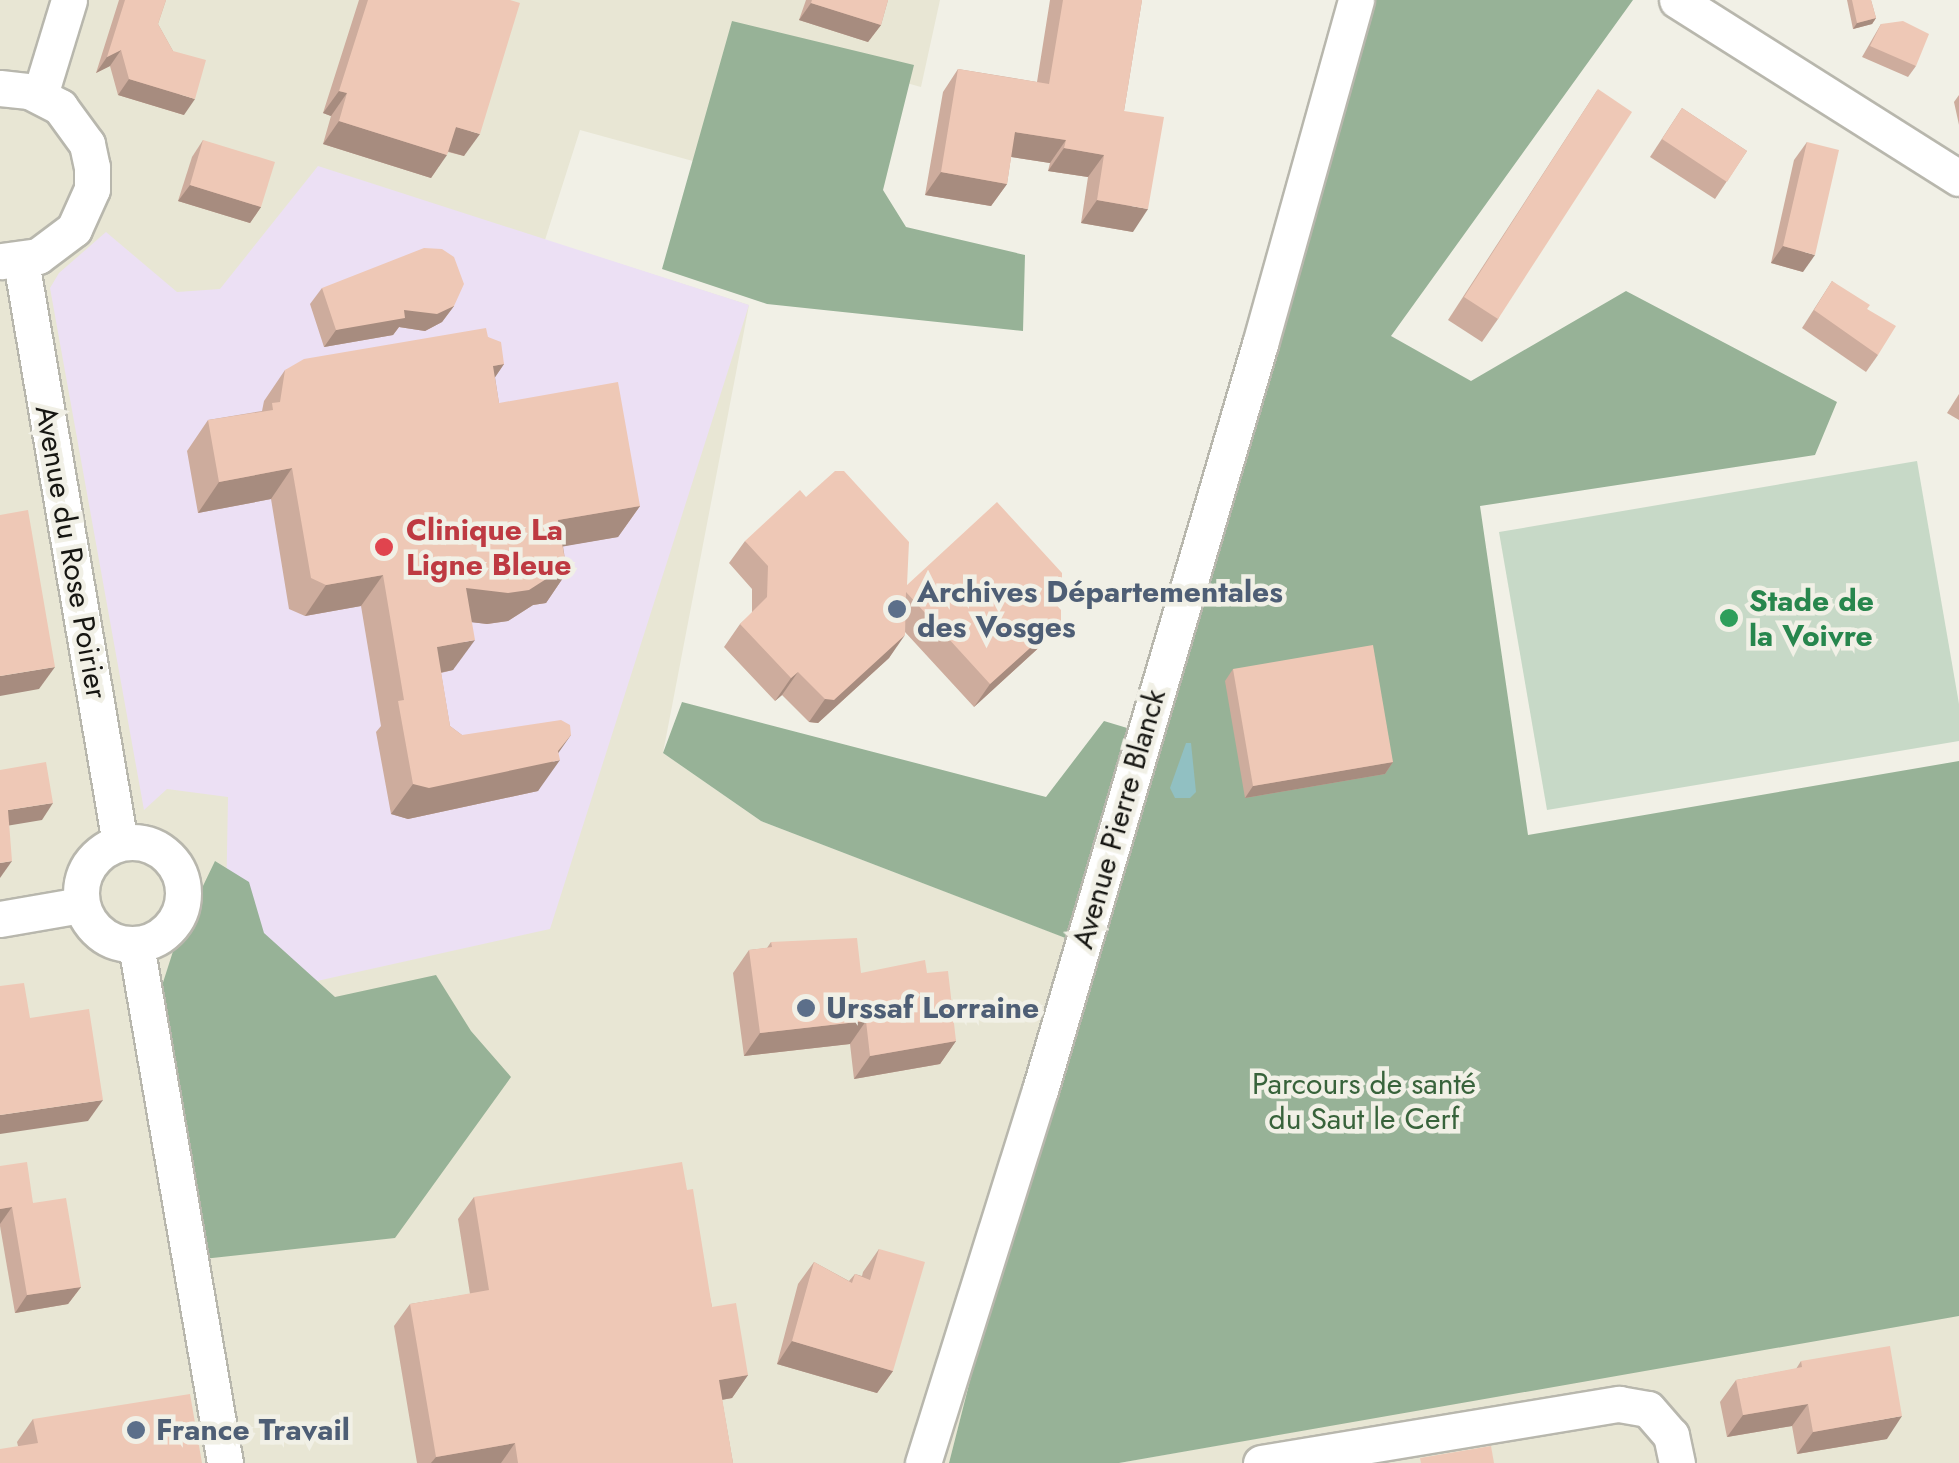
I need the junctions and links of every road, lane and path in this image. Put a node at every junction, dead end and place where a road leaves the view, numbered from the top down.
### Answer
1 (45, 0) edge
2 (69, 0) edge
3 (1356, 0) edge
4 (1678, 0) edge
5 (19, 91) edge
6 (1959, 178) edge
7 (10, 261) edge
8 (120, 843) junction
9 (81, 905) junction
10 (0, 919) edge
11 (136, 945) junction
12 (226, 1463) edge
13 (923, 1463) edge
14 (1260, 1463) edge
15 (1677, 1463) edge

1 - 5 street
2 - 5 street
3 - 13 street, Avenue Pierre Blanck
4 - 6 street
5 - 7 street
7 - 8 street, Avenue du Rose Poirier
8 - 9 street
8 - 11 street
9 - 10 street
9 - 11 street
11 - 12 street
14 - 15 street

